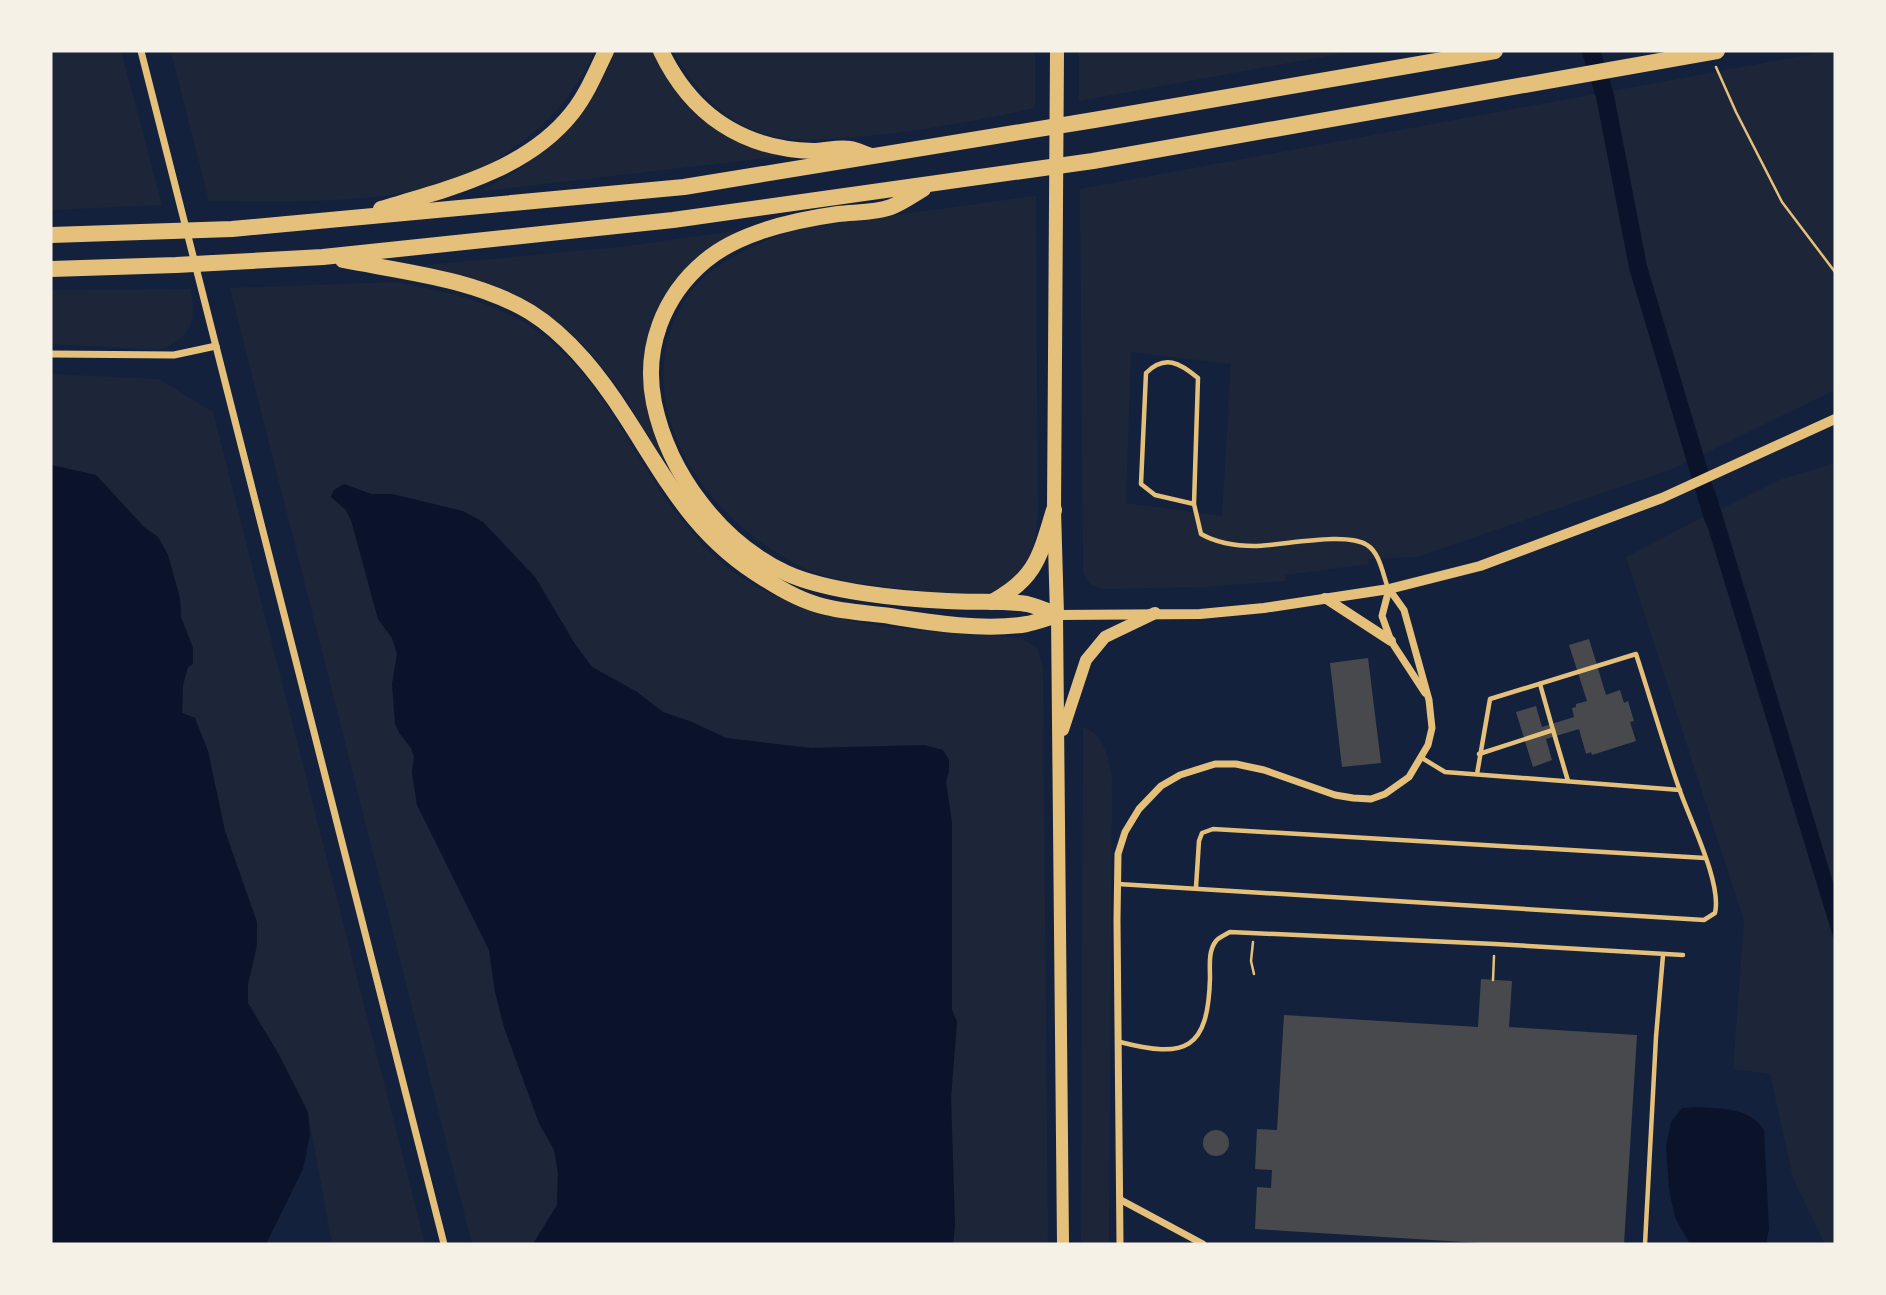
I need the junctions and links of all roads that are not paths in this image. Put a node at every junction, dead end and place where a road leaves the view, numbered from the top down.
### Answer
1 (141, 51) edge
2 (606, 51) edge
3 (661, 51) edge
4 (1056, 51) edge
5 (1495, 51) edge
6 (1716, 57) edge
7 (873, 157) junction
8 (930, 185) junction
9 (346, 220) junction
10 (51, 235) edge
11 (323, 257) junction
12 (51, 269) edge
13 (216, 346) junction
14 (51, 354) edge
15 (1834, 421) edge
16 (1194, 504) junction
17 (1054, 510) junction
18 (1388, 589) junction
19 (1325, 598) junction
20 (992, 602) junction
21 (1155, 613) junction
22 (1057, 615) junction
23 (1391, 641) junction
24 (1539, 684) junction
25 (1429, 700) junction
26 (1553, 730) junction
27 (1060, 741) junction
28 (1479, 754) junction
29 (1422, 758) junction
30 (1477, 774) junction
31 (1568, 781) junction
32 (1680, 790) junction
33 (1705, 858) junction
34 (1118, 884) junction
35 (1196, 887) junction
36 (1663, 955) junction
37 (1682, 956) dead end
38 (1120, 1042) junction
39 (1121, 1200) junction
40 (444, 1244) edge
41 (1063, 1244) edge
42 (1121, 1244) edge
43 (1203, 1244) edge
44 (1645, 1244) edge

1 - 13 street
2 - 9 highway
3 - 7 highway
4 - 17 main road
5 - 7 highway
6 - 8 highway
7 - 9 highway
8 - 11 highway
8 - 20 highway
9 - 10 highway
11 - 12 highway
11 - 22 highway
13 - 14 street
13 - 40 street
15 - 18 street
16 - 16 lane
16 - 18 lane
17 - 20 highway
17 - 22 main road
18 - 19 street
18 - 23 street
18 - 25 street
19 - 21 street
19 - 23 street
20 - 22 highway
21 - 22 street
21 - 27 main road
22 - 27 main road
23 - 25 street
24 - 26 lane
24 - 28 lane
24 - 32 lane
25 - 29 street
26 - 28 lane
26 - 31 lane
27 - 41 main road
28 - 30 lane
29 - 30 lane
29 - 34 street
30 - 31 lane
31 - 32 lane
32 - 33 lane
33 - 35 lane
33 - 35 lane
34 - 35 lane
34 - 38 street
36 - 37 lane
36 - 38 lane
36 - 44 lane
38 - 39 street
39 - 42 street
39 - 43 street

